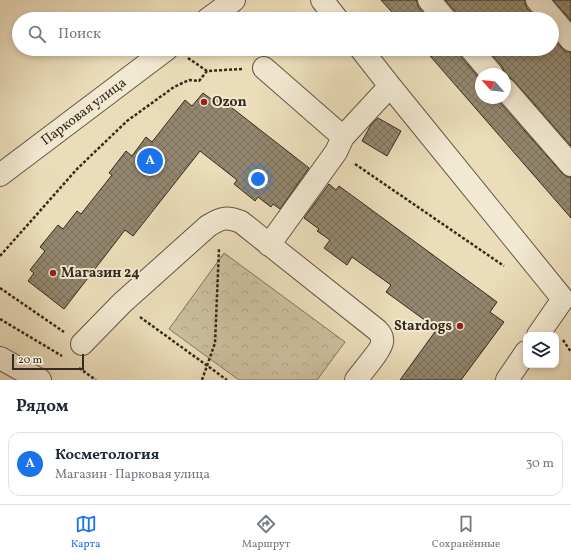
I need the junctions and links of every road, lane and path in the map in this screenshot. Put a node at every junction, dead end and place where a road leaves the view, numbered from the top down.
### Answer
1 (234, 0) edge
2 (322, 0) edge
3 (429, 0) edge
4 (537, 0) edge
5 (218, 12) edge
6 (331, 12) edge
7 (439, 12) edge
8 (547, 12) edge
9 (559, 26) edge
10 (571, 40) edge
11 (158, 56) edge
12 (366, 56) edge
13 (477, 56) edge
14 (188, 58) dead end
15 (264, 68) joint
16 (487, 68) edge
17 (207, 72) junction
18 (390, 86) junction
19 (511, 96) edge
20 (340, 145) junction
21 (571, 165) edge
22 (0, 174) edge
23 (220, 219) junction
24 (269, 245) junction
25 (0, 256) edge
26 (506, 267) dead end
27 (0, 288) edge
28 (122, 303) junction
29 (0, 319) edge
30 (549, 332) edge
31 (559, 343) edge
32 (82, 344) joint
33 (571, 352) edge
34 (523, 356) edge
35 (0, 358) edge
36 (67, 359) dead end
37 (207, 365) junction
38 (79, 368) dead end
39 (40, 380) edge
40 (96, 380) edge
41 (202, 380) edge
42 (227, 380) edge
43 (356, 380) edge
44 (507, 380) edge

1 - 5 street
2 - 6 street
3 - 7 street
4 - 8 street
9 - 10 street
11 - 22 street, Парковая улица
12 - 18 street
13 - 16 street
14 - 17 path
15 - 17 path
15 - 20 street
17 - 25 path
18 - 20 street
18 - 30 street
19 - 21 street
20 - 24 street
20 - 26 path
23 - 24 street
23 - 28 street
23 - 37 path
24 - 43 street
27 - 32 path
28 - 32 street
28 - 37 path
29 - 36 path
31 - 33 path
34 - 44 street
35 - 39 street
37 - 41 path
37 - 42 path
38 - 40 path

